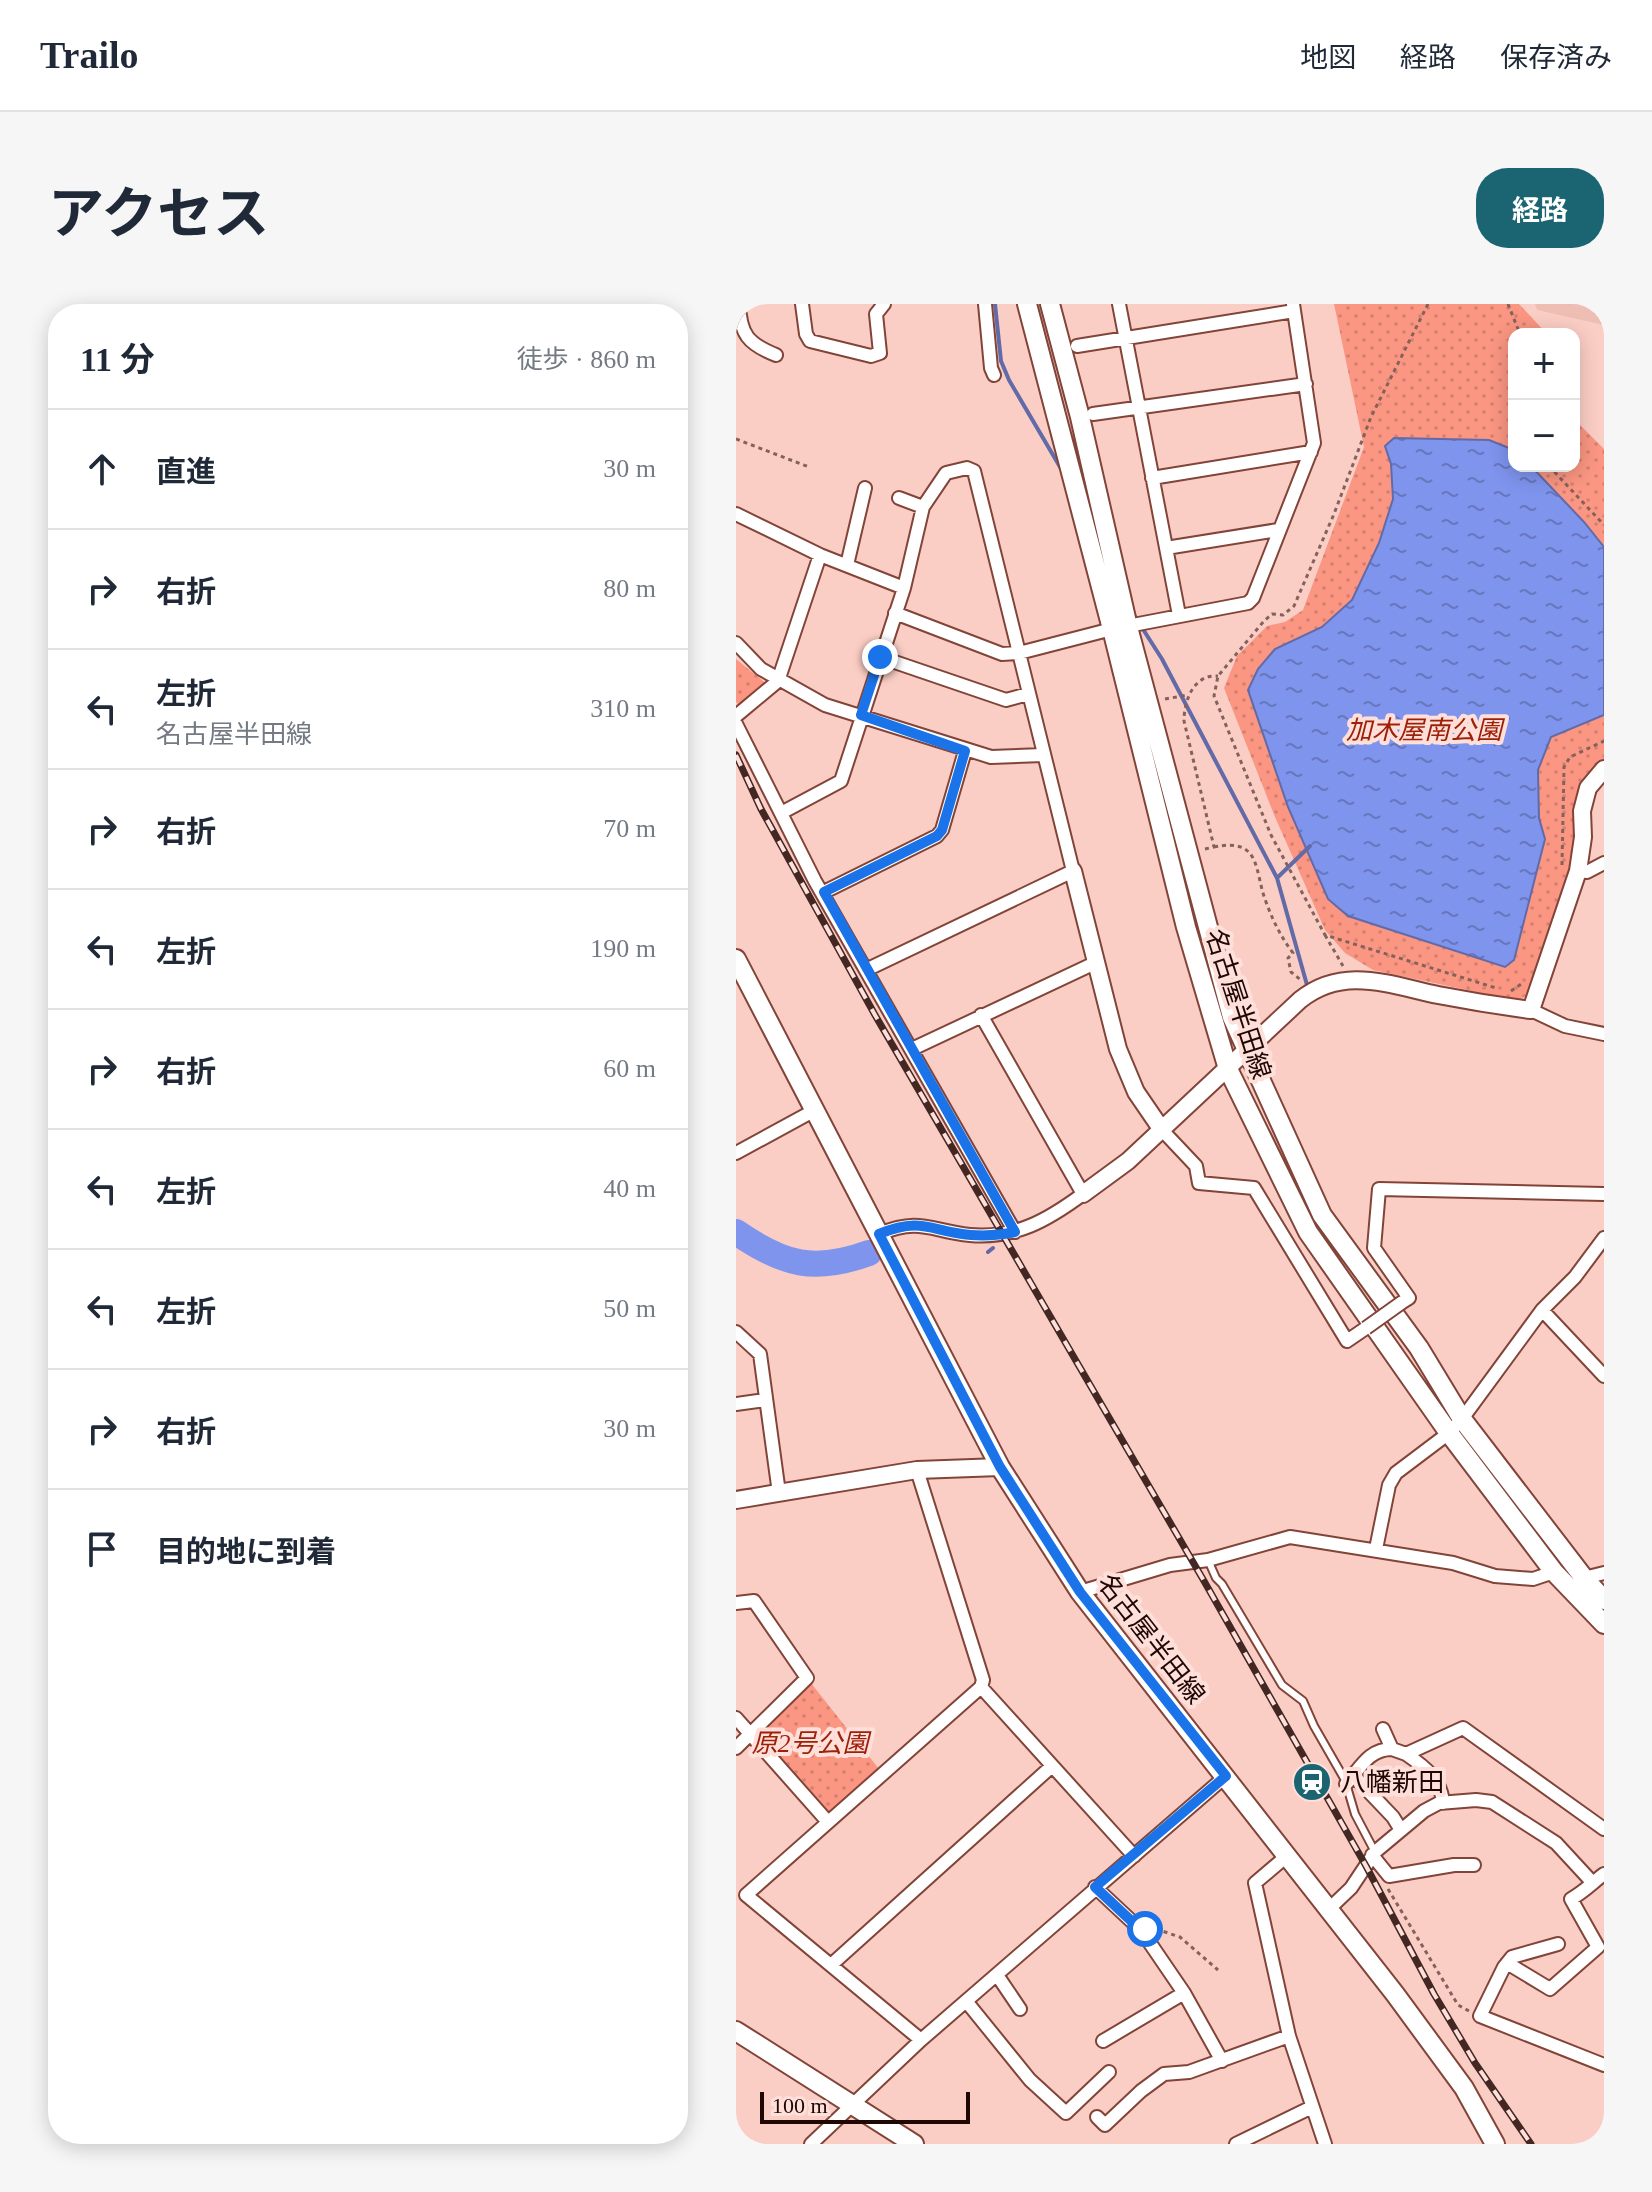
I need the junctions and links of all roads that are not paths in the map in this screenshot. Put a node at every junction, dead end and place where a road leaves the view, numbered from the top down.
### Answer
1 (739, 304) edge
2 (802, 304) edge
3 (884, 304) edge
4 (985, 304) edge
5 (1027, 304) edge
6 (1050, 304) edge
7 (1119, 304) edge
8 (1293, 307) edge
9 (1126, 338) junction
10 (1077, 346) dead end
11 (776, 355) dead end
12 (994, 375) dead end
13 (1306, 384) junction
14 (1139, 405) junction
15 (1093, 414) dead end
16 (1311, 452) junction
17 (1152, 478) junction
18 (865, 488) dead end
19 (899, 498) dead end
20 (923, 507) junction
21 (736, 514) edge
22 (1278, 530) junction
23 (1166, 548) junction
24 (820, 555) junction
25 (847, 565) junction
26 (904, 588) junction
27 (895, 613) junction
28 (1179, 615) junction
29 (1120, 628) junction
30 (736, 643) edge
31 (1019, 653) junction
32 (880, 657) junction
33 (778, 681) junction
34 (1028, 694) junction
35 (861, 715) junction
36 (736, 716) edge
37 (736, 724) edge
38 (965, 751) junction
39 (1043, 755) junction
40 (1604, 769) edge
41 (781, 813) junction
42 (1604, 863) edge
43 (1073, 871) junction
44 (1570, 874) junction
45 (824, 892) junction
46 (736, 959) edge
47 (1097, 962) junction
48 (868, 969) junction
49 (1531, 1010) junction
50 (981, 1015) junction
51 (1604, 1034) edge
52 (912, 1049) junction
53 (1245, 1050) junction
54 (1228, 1069) junction
55 (815, 1110) junction
56 (1162, 1130) junction
57 (736, 1153) edge
58 (1083, 1194) junction
59 (1604, 1194) edge
60 (1015, 1232) junction
61 (879, 1234) junction
62 (1604, 1238) edge
63 (1542, 1310) junction
64 (736, 1332) edge
65 (1604, 1376) edge
66 (765, 1400) junction
67 (736, 1404) edge
68 (1462, 1419) junction
69 (1449, 1433) junction
70 (1000, 1467) junction
71 (917, 1470) junction
72 (779, 1493) junction
73 (736, 1500) edge
74 (1376, 1549) junction
75 (1208, 1560) junction
76 (1554, 1572) junction
77 (1604, 1573) edge
78 (1584, 1578) junction
79 (1080, 1592) junction
80 (1604, 1600) edge
81 (736, 1603) edge
82 (1604, 1624) edge
83 (981, 1687) junction
84 (736, 1718) edge
85 (1383, 1729) dead end
86 (751, 1733) junction
87 (736, 1748) edge
88 (1392, 1749) junction
89 (1406, 1754) junction
90 (1052, 1766) junction
91 (1226, 1776) junction
92 (1349, 1779) junction
93 (1443, 1803) junction
94 (828, 1822) junction
95 (1604, 1829) edge
96 (1401, 1830) junction
97 (1288, 1855) junction
98 (1134, 1856) junction
99 (1375, 1857) junction
100 (1474, 1865) dead end
101 (1604, 1874) edge
102 (1592, 1882) junction
103 (1095, 1887) junction
104 (1329, 1909) junction
105 (1558, 1944) dead end
106 (1507, 1963) junction
107 (831, 1965) junction
108 (997, 1975) junction
109 (1184, 1993) junction
110 (966, 2001) junction
111 (1020, 2009) dead end
112 (736, 2031) edge
113 (1289, 2036) junction
114 (921, 2040) junction
115 (1103, 2041) dead end
116 (1222, 2061) junction
117 (1604, 2065) edge
118 (1109, 2072) dead end
119 (853, 2107) junction
120 (1312, 2107) junction
121 (1097, 2117) dead end
122 (1604, 2139) edge
123 (1243, 2142) edge
124 (811, 2144) edge
125 (914, 2144) edge
126 (1325, 2144) edge
127 (1495, 2144) edge
128 (1599, 2144) edge

1 - 11 street
2 - 3 street
4 - 12 street
5 - 29 main road, 名古屋半田線
6 - 29 main road, 名古屋半田線
7 - 9 street
8 - 9 street
8 - 13 street
9 - 10 street
9 - 14 street
13 - 14 street
13 - 16 street
14 - 15 street
14 - 17 street
16 - 17 street
16 - 22 street
17 - 23 street
18 - 25 street
19 - 20 street
20 - 26 street
20 - 31 street
21 - 24 street
22 - 23 street
22 - 28 street
23 - 28 street
24 - 25 street
24 - 33 street
25 - 26 street
26 - 27 street
27 - 31 street
27 - 32 street
28 - 29 street
29 - 31 street
29 - 53 main road, 名古屋半田線
29 - 54 main road, 名古屋半田線
30 - 33 street
31 - 34 street
32 - 34 street
32 - 35 street
33 - 35 street
33 - 36 street
34 - 39 street
35 - 38 street
35 - 41 street
37 - 41 street
38 - 39 street
38 - 45 street
39 - 43 street
40 - 44 street
41 - 45 street
42 - 44 street
43 - 47 street
43 - 48 street
44 - 49 street
45 - 48 street
46 - 55 main road, 名古屋半田線
47 - 50 street
47 - 56 street
48 - 52 street
49 - 51 street
49 - 53 street
50 - 52 street
50 - 58 street
52 - 60 street
53 - 54 street
53 - 68 main road, 名古屋半田線
54 - 56 street
54 - 69 main road, 名古屋半田線
55 - 57 street
55 - 61 main road, 名古屋半田線
56 - 58 street
56 - 59 street, bridge
58 - 60 street
60 - 61 street
61 - 70 main road, 名古屋半田線
62 - 63 street
63 - 65 street
63 - 68 street
64 - 66 street
66 - 67 street
66 - 72 street
68 - 69 street
68 - 78 main road, 名古屋半田線
69 - 74 street
69 - 76 main road, 名古屋半田線
70 - 71 street
70 - 79 main road, 名古屋半田線
71 - 72 street
71 - 83 street
72 - 73 street
74 - 75 street
74 - 76 street
75 - 79 street
75 - 92 lane
76 - 82 main road, 名古屋半田線
77 - 78 street
78 - 80 main road, 名古屋半田線
79 - 91 main road, 名古屋半田線
81 - 86 street
83 - 90 street
83 - 94 street
84 - 86 street
85 - 88 street
86 - 87 street
86 - 94 street
88 - 89 street
88 - 92 street
89 - 93 street
89 - 95 street
90 - 98 street
90 - 107 street
91 - 97 main road, 名古屋半田線
91 - 98 street
92 - 96 street
92 - 99 lane
93 - 96 street
93 - 102 street
94 - 107 street
96 - 99 street
97 - 104 main road, 名古屋半田線
97 - 113 street
98 - 103 street
99 - 100 street
99 - 104 street
101 - 102 street
102 - 106 street
103 - 108 street
103 - 109 street
104 - 127 main road, 名古屋半田線
105 - 106 street
106 - 117 street
107 - 114 street
108 - 110 street
108 - 111 street
109 - 115 street
109 - 116 street
110 - 114 street
110 - 118 street
112 - 119 main road
113 - 116 street
113 - 120 street
114 - 119 street
116 - 121 street
119 - 124 street
119 - 125 main road
120 - 123 street
120 - 126 street
122 - 128 street

